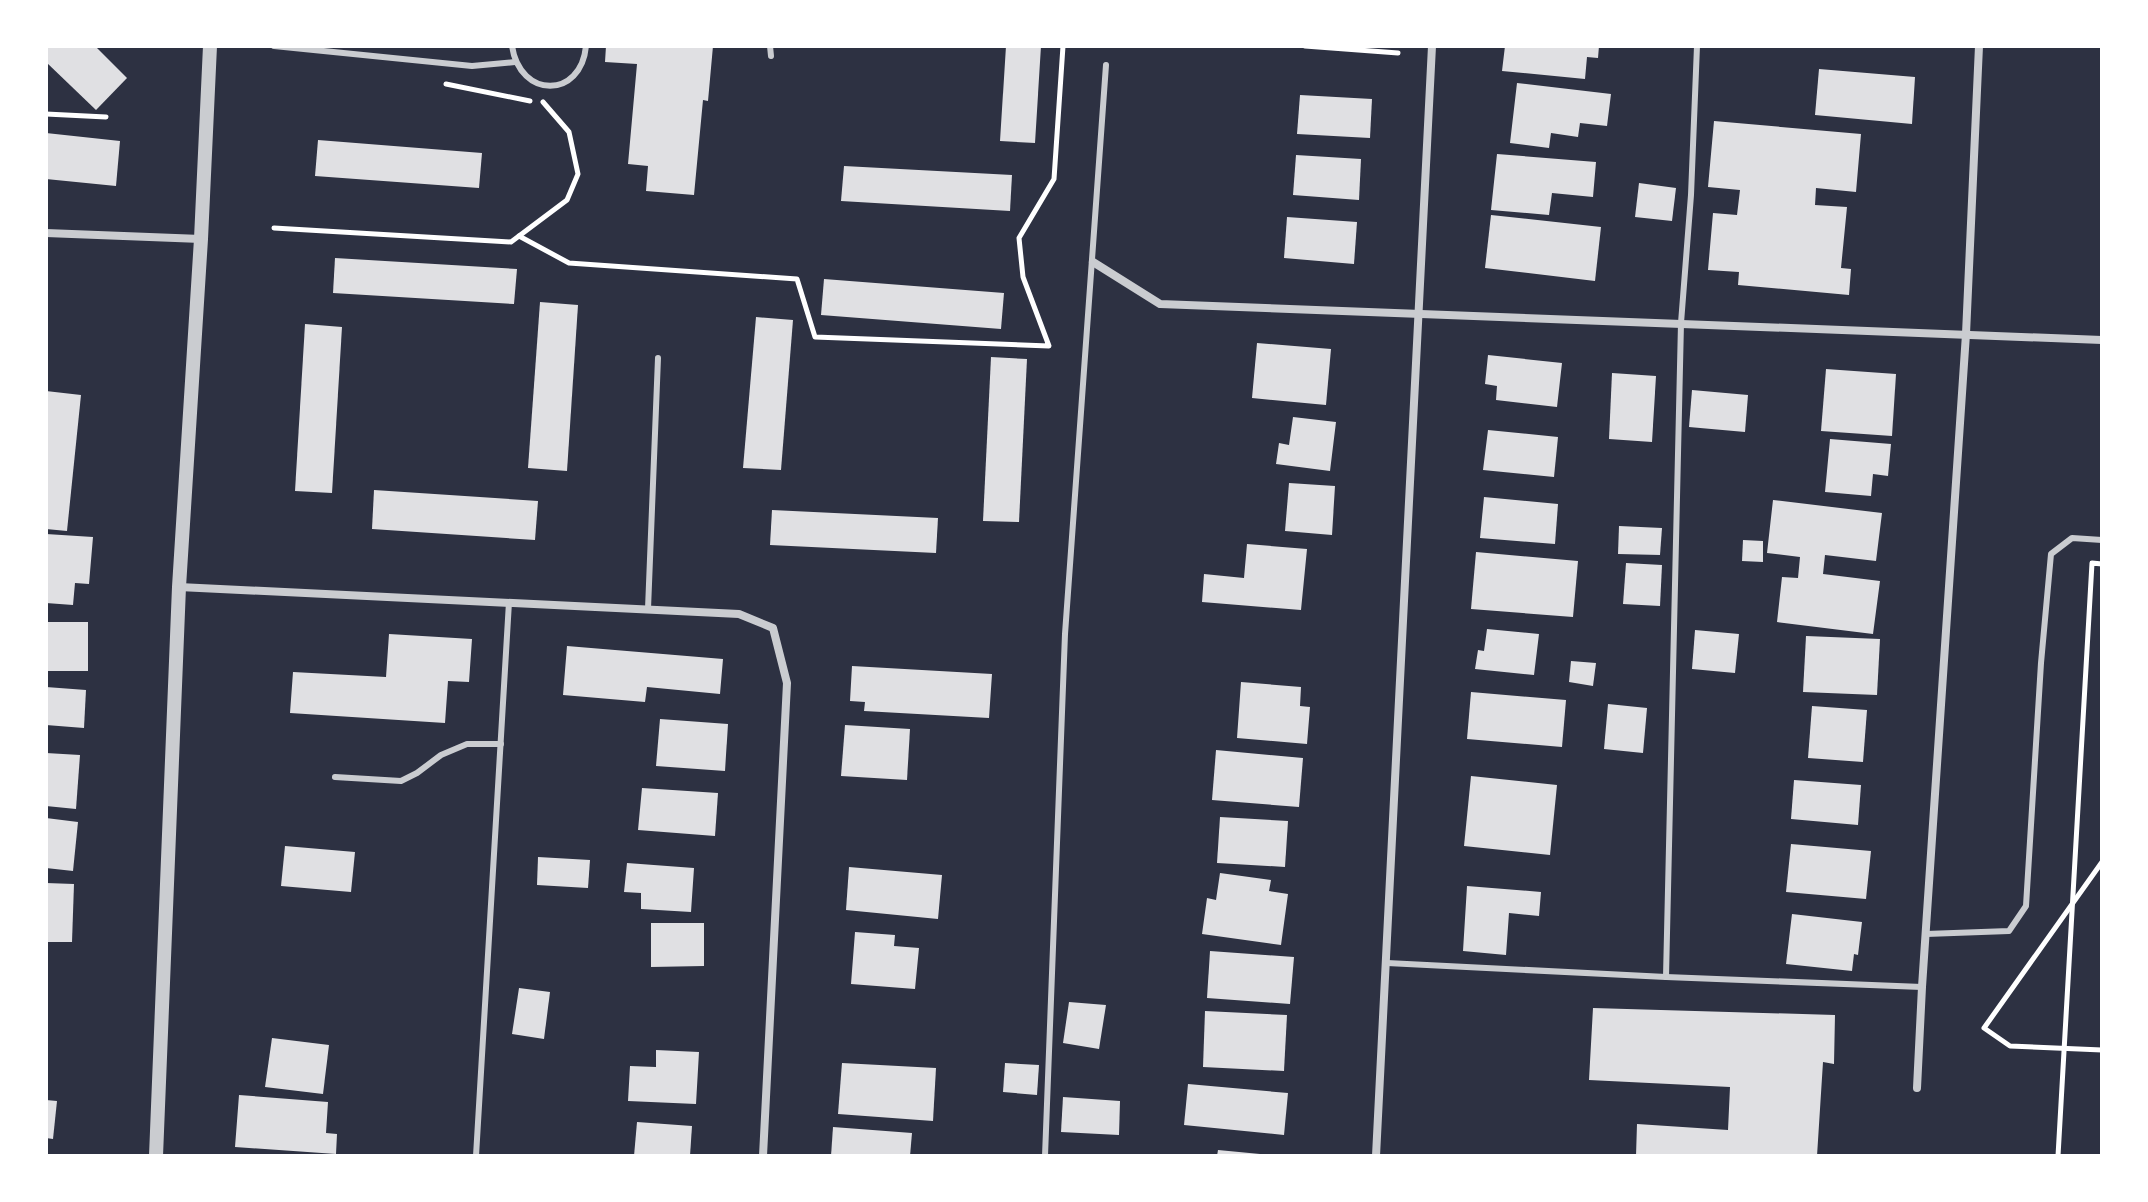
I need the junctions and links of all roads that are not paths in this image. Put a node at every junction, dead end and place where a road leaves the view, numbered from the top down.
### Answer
1 (210, 46) edge
2 (274, 46) edge
3 (512, 46) edge
4 (586, 46) edge
5 (770, 46) edge
6 (1432, 46) edge
7 (1697, 46) edge
8 (1979, 46) edge
9 (771, 56) dead end
10 (515, 62) junction
11 (1106, 65) dead end
12 (46, 233) edge
13 (201, 239) junction
14 (1093, 262) junction
15 (1419, 313) junction
16 (1681, 323) junction
17 (1966, 334) junction
18 (2102, 340) edge
19 (658, 358) dead end
20 (2102, 540) edge
21 (179, 587) junction
22 (509, 602) junction
23 (648, 609) junction
24 (501, 744) junction
25 (335, 777) dead end
26 (1926, 934) junction
27 (1387, 963) junction
28 (1666, 977) junction
29 (1922, 987) junction
30 (1917, 1088) dead end
31 (156, 1156) edge
32 (476, 1156) edge
33 (763, 1156) edge
34 (1045, 1156) edge
35 (1376, 1156) edge

1 - 13 street
2 - 10 lane
3 - 10 lane
4 - 10 lane
5 - 9 lane
6 - 15 street
7 - 16 lane
8 - 17 street
11 - 14 lane
12 - 13 street
13 - 21 street
14 - 15 street
14 - 34 lane
15 - 16 street
15 - 27 street
16 - 17 street
16 - 28 lane
17 - 18 street
17 - 26 street
19 - 23 lane
20 - 26 lane
21 - 22 street
21 - 31 street
22 - 23 street
22 - 24 lane
23 - 33 street
24 - 25 lane
24 - 32 lane
26 - 29 street
27 - 28 lane
27 - 35 street
28 - 29 lane
29 - 30 street

